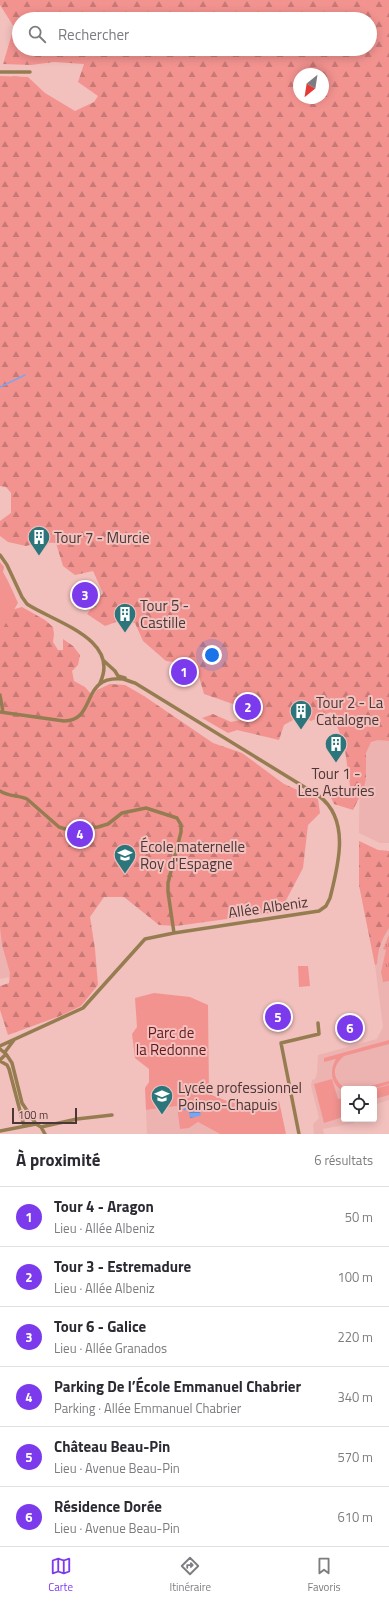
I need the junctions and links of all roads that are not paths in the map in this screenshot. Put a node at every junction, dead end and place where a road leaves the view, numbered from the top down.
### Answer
1 (0, 72) edge
2 (30, 72) dead end
3 (0, 555) edge
4 (102, 659) junction
5 (118, 676) junction
6 (112, 680) junction
7 (135, 683) junction
8 (100, 684) junction
9 (0, 695) edge
10 (2, 712) edge
11 (0, 791) edge
12 (174, 933) junction
13 (318, 1023) dead end
14 (14, 1040) junction
15 (0, 1046) edge
16 (0, 1049) edge
17 (6, 1053) junction
18 (0, 1061) edge
19 (112, 1115) dead end
20 (36, 1124) junction
21 (24, 1126) junction
22 (41, 1127) junction
23 (0, 1131) edge
24 (45, 1134) edge
25 (299, 1134) edge

1 - 2 street
3 - 4 street
4 - 5 street
4 - 8 street
5 - 6 street, Allée Albeniz
5 - 7 street
6 - 7 street, Allée Albeniz
6 - 8 street, Allée Albeniz
7 - 12 street, Allée Albeniz
8 - 10 street
9 - 10 street
11 - 12 street
12 - 14 street, Allée Albeniz
13 - 25 street
14 - 15 street, Allée Albeniz
14 - 17 street, Allée Albeniz
16 - 17 street
17 - 18 street, Allée Albeniz
17 - 20 street
18 - 21 street
19 - 22 street
20 - 21 street
20 - 22 street
21 - 23 street
22 - 24 street

